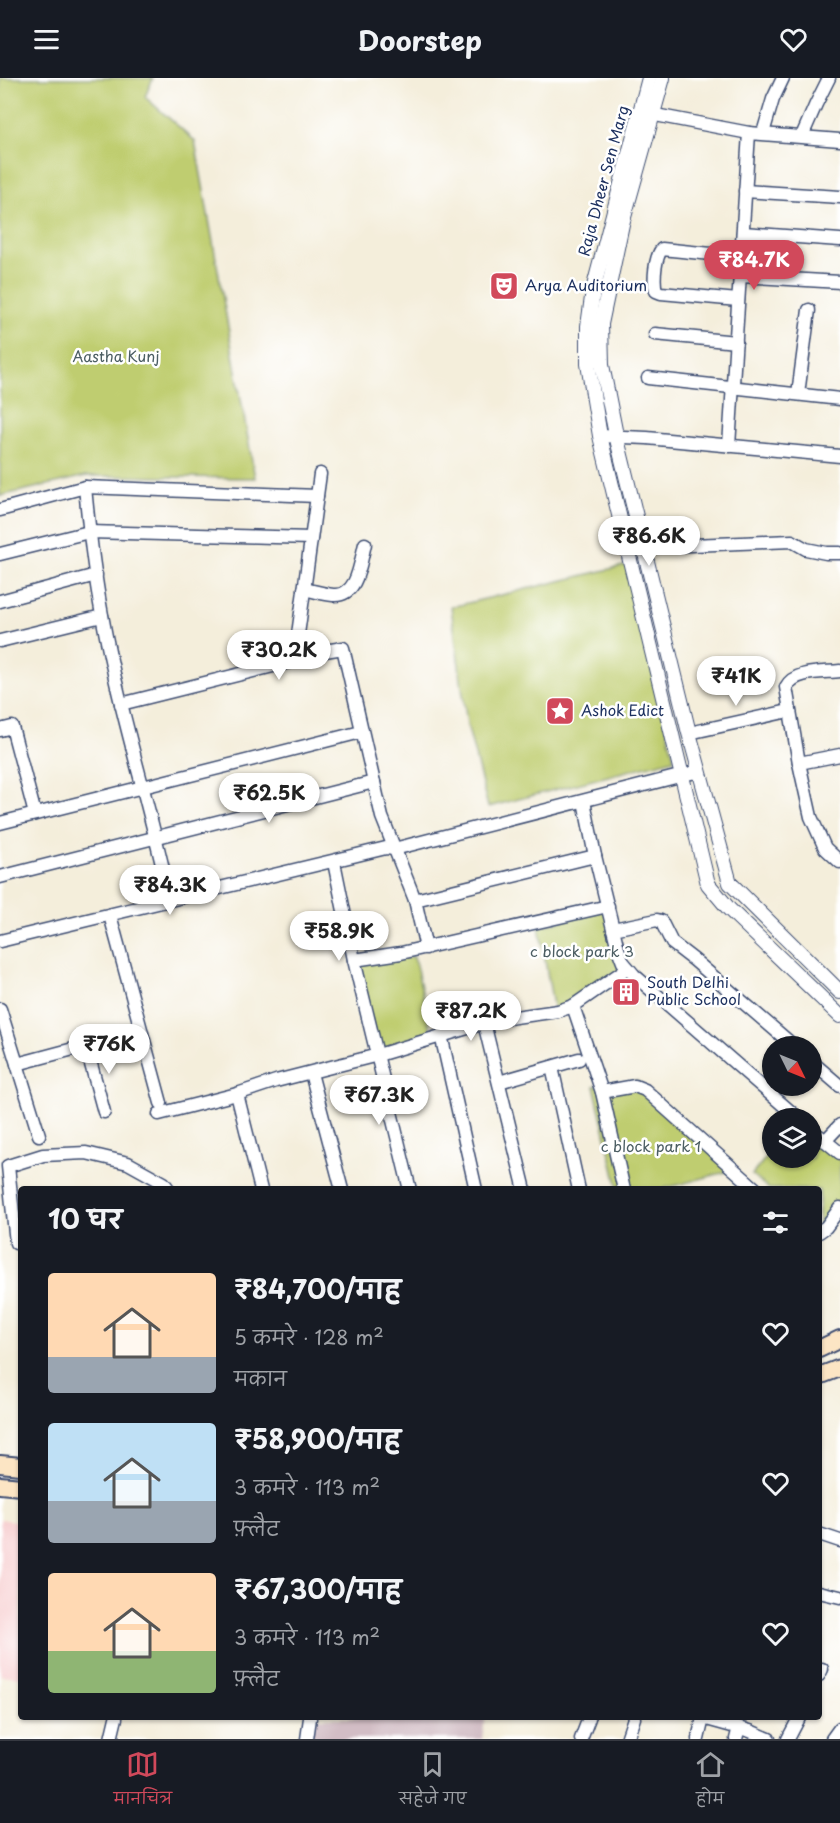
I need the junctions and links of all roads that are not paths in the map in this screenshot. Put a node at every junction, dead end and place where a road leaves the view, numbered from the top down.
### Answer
1 (649, 78) edge
2 (663, 78) edge
3 (783, 78) edge
4 (829, 78) edge
5 (647, 114) junction
6 (749, 133) junction
7 (763, 133) junction
8 (802, 136) junction
9 (840, 140) edge
10 (745, 191) junction
11 (840, 197) edge
12 (743, 232) junction
13 (840, 240) edge
14 (741, 257) junction
15 (740, 276) junction
16 (840, 282) edge
17 (738, 300) junction
18 (809, 309) dead end
19 (655, 334) dead end
20 (736, 342) junction
21 (648, 378) dead end
22 (733, 388) junction
23 (798, 394) junction
24 (840, 399) edge
25 (616, 435) junction
26 (600, 436) junction
27 (729, 446) junction
28 (840, 456) edge
29 (320, 474) dead end
30 (85, 487) junction
31 (317, 496) junction
32 (0, 510) edge
33 (89, 532) junction
34 (311, 538) junction
35 (365, 544) dead end
36 (643, 547) junction
37 (840, 553) edge
38 (0, 554) edge
39 (96, 575) junction
40 (304, 589) junction
41 (0, 601) edge
42 (102, 616) junction
43 (0, 641) edge
44 (294, 656) junction
45 (840, 672) edge
46 (122, 704) junction
47 (789, 711) junction
48 (0, 730) edge
49 (361, 732) junction
50 (689, 733) junction
51 (840, 755) edge
52 (799, 763) junction
53 (699, 771) junction
54 (682, 776) junction
55 (374, 782) junction
56 (144, 787) junction
57 (584, 801) junction
58 (35, 814) junction
59 (0, 823) edge
60 (157, 837) junction
61 (394, 849) junction
62 (595, 856) junction
63 (839, 861) edge
64 (334, 862) junction
65 (0, 877) edge
66 (170, 900) junction
67 (415, 900) junction
68 (608, 906) junction
69 (110, 915) junction
70 (613, 929) junction
71 (0, 941) edge
72 (426, 948) junction
73 (354, 960) junction
74 (628, 968) junction
75 (838, 986) edge
76 (573, 1006) junction
77 (0, 1009) edge
78 (840, 1016) edge
79 (483, 1023) junction
80 (141, 1031) junction
81 (441, 1035) junction
82 (782, 1036) edge
83 (86, 1046) junction
84 (378, 1055) junction
85 (579, 1059) dead end
86 (17, 1064) junction
87 (552, 1067) junction
88 (822, 1071) edge
89 (311, 1072) junction
90 (499, 1082) junction
91 (840, 1086) edge
92 (602, 1092) junction
93 (237, 1094) junction
94 (787, 1108) edge
95 (104, 1112) dead end
96 (840, 1125) edge
97 (39, 1135) dead end
98 (822, 1138) edge
99 (825, 1141) junction
100 (840, 1153) edge
101 (166, 1186) edge
102 (260, 1186) edge
103 (341, 1186) edge
104 (409, 1186) edge
105 (475, 1186) edge
106 (524, 1186) edge
107 (578, 1186) edge
108 (623, 1186) edge
109 (748, 1186) edge
110 (840, 1208) edge
111 (822, 1230) edge
112 (18, 1243) edge
113 (840, 1339) edge
114 (822, 1348) edge
115 (840, 1368) edge
116 (822, 1375) edge
117 (0, 1464) edge
118 (18, 1467) edge
119 (0, 1485) edge
120 (18, 1487) edge
121 (822, 1535) edge
122 (840, 1541) edge
123 (822, 1593) edge
124 (840, 1596) edge
125 (116, 1720) edge
126 (310, 1720) edge
127 (588, 1720) edge
128 (633, 1720) edge
129 (703, 1720) edge
130 (708, 1720) edge
131 (798, 1720) edge
132 (840, 1728) edge
133 (737, 1733) edge
134 (766, 1738) edge
135 (111, 1739) edge
136 (307, 1739) edge
137 (581, 1739) edge
138 (627, 1739) edge
139 (698, 1739) edge
140 (788, 1739) edge
141 (832, 1739) edge

1 - 5 street, Raja Dheer Sen Marg
2 - 5 street, Raja Dheer Sen Marg
3 - 7 street
4 - 8 street
5 - 6 street
5 - 25 street, Raja Dheer Sen Marg
5 - 26 street, Raja Dheer Sen Marg
6 - 7 street
6 - 10 street
7 - 8 street
8 - 9 street
10 - 11 street
10 - 12 street
12 - 13 street
12 - 14 street
14 - 15 street
14 - 17 street
15 - 16 street
15 - 17 street
17 - 20 street
18 - 23 street
19 - 20 street
20 - 22 street
21 - 22 street
22 - 23 street
22 - 27 street
23 - 24 street
25 - 26 street
25 - 27 street
25 - 36 street, Raja Dheer Sen Marg
26 - 54 street, Raja Dheer Sen Marg
27 - 28 street
29 - 31 street
30 - 31 street
30 - 32 street
30 - 33 street
31 - 34 street
33 - 34 street
33 - 38 street
33 - 39 street
34 - 40 street
35 - 40 street
36 - 37 street
36 - 50 street, Raja Dheer Sen Marg
39 - 41 street
39 - 42 street
40 - 44 street
42 - 43 street
42 - 46 street
44 - 46 street
44 - 49 street
45 - 47 street
46 - 56 street
47 - 50 street
47 - 52 street
48 - 58 street
49 - 55 street
49 - 56 street
50 - 53 street, Raja Dheer Sen Marg
51 - 52 street
52 - 63 street
53 - 54 street
53 - 75 street, Raja Dheer Sen Marg
54 - 57 street
54 - 78 street, Raja Dheer Sen Marg
55 - 60 street
55 - 61 street
56 - 58 street
56 - 60 street
57 - 61 street
57 - 62 street
58 - 59 street
60 - 65 street
60 - 66 street
61 - 64 street
61 - 67 street
62 - 67 street
62 - 68 street
64 - 66 street
64 - 73 street
66 - 69 street
67 - 72 street
68 - 70 street
68 - 72 street
69 - 71 street
69 - 80 street
70 - 74 street
70 - 82 street
72 - 73 street
73 - 84 street
74 - 76 street
74 - 94 street
76 - 79 street
76 - 92 street
77 - 86 street
79 - 81 street
79 - 90 street
80 - 83 street
80 - 93 street
81 - 84 street
81 - 105 street
83 - 86 street
83 - 95 street
84 - 89 street
84 - 104 street
85 - 87 street
86 - 97 street
87 - 90 street
87 - 107 street
88 - 91 street
89 - 93 street
89 - 103 street
90 - 106 street
92 - 108 street
92 - 109 street
93 - 102 street
96 - 99 street
98 - 99 street
99 - 100 street
101 - 112 street
110 - 111 street
113 - 114 main road
115 - 116 main road
117 - 118 main road
119 - 120 main road
121 - 122 street
123 - 124 street
125 - 135 street
126 - 136 street
127 - 137 street
128 - 138 street
129 - 139 street
130 - 133 street
131 - 140 street
132 - 141 street
133 - 134 street

